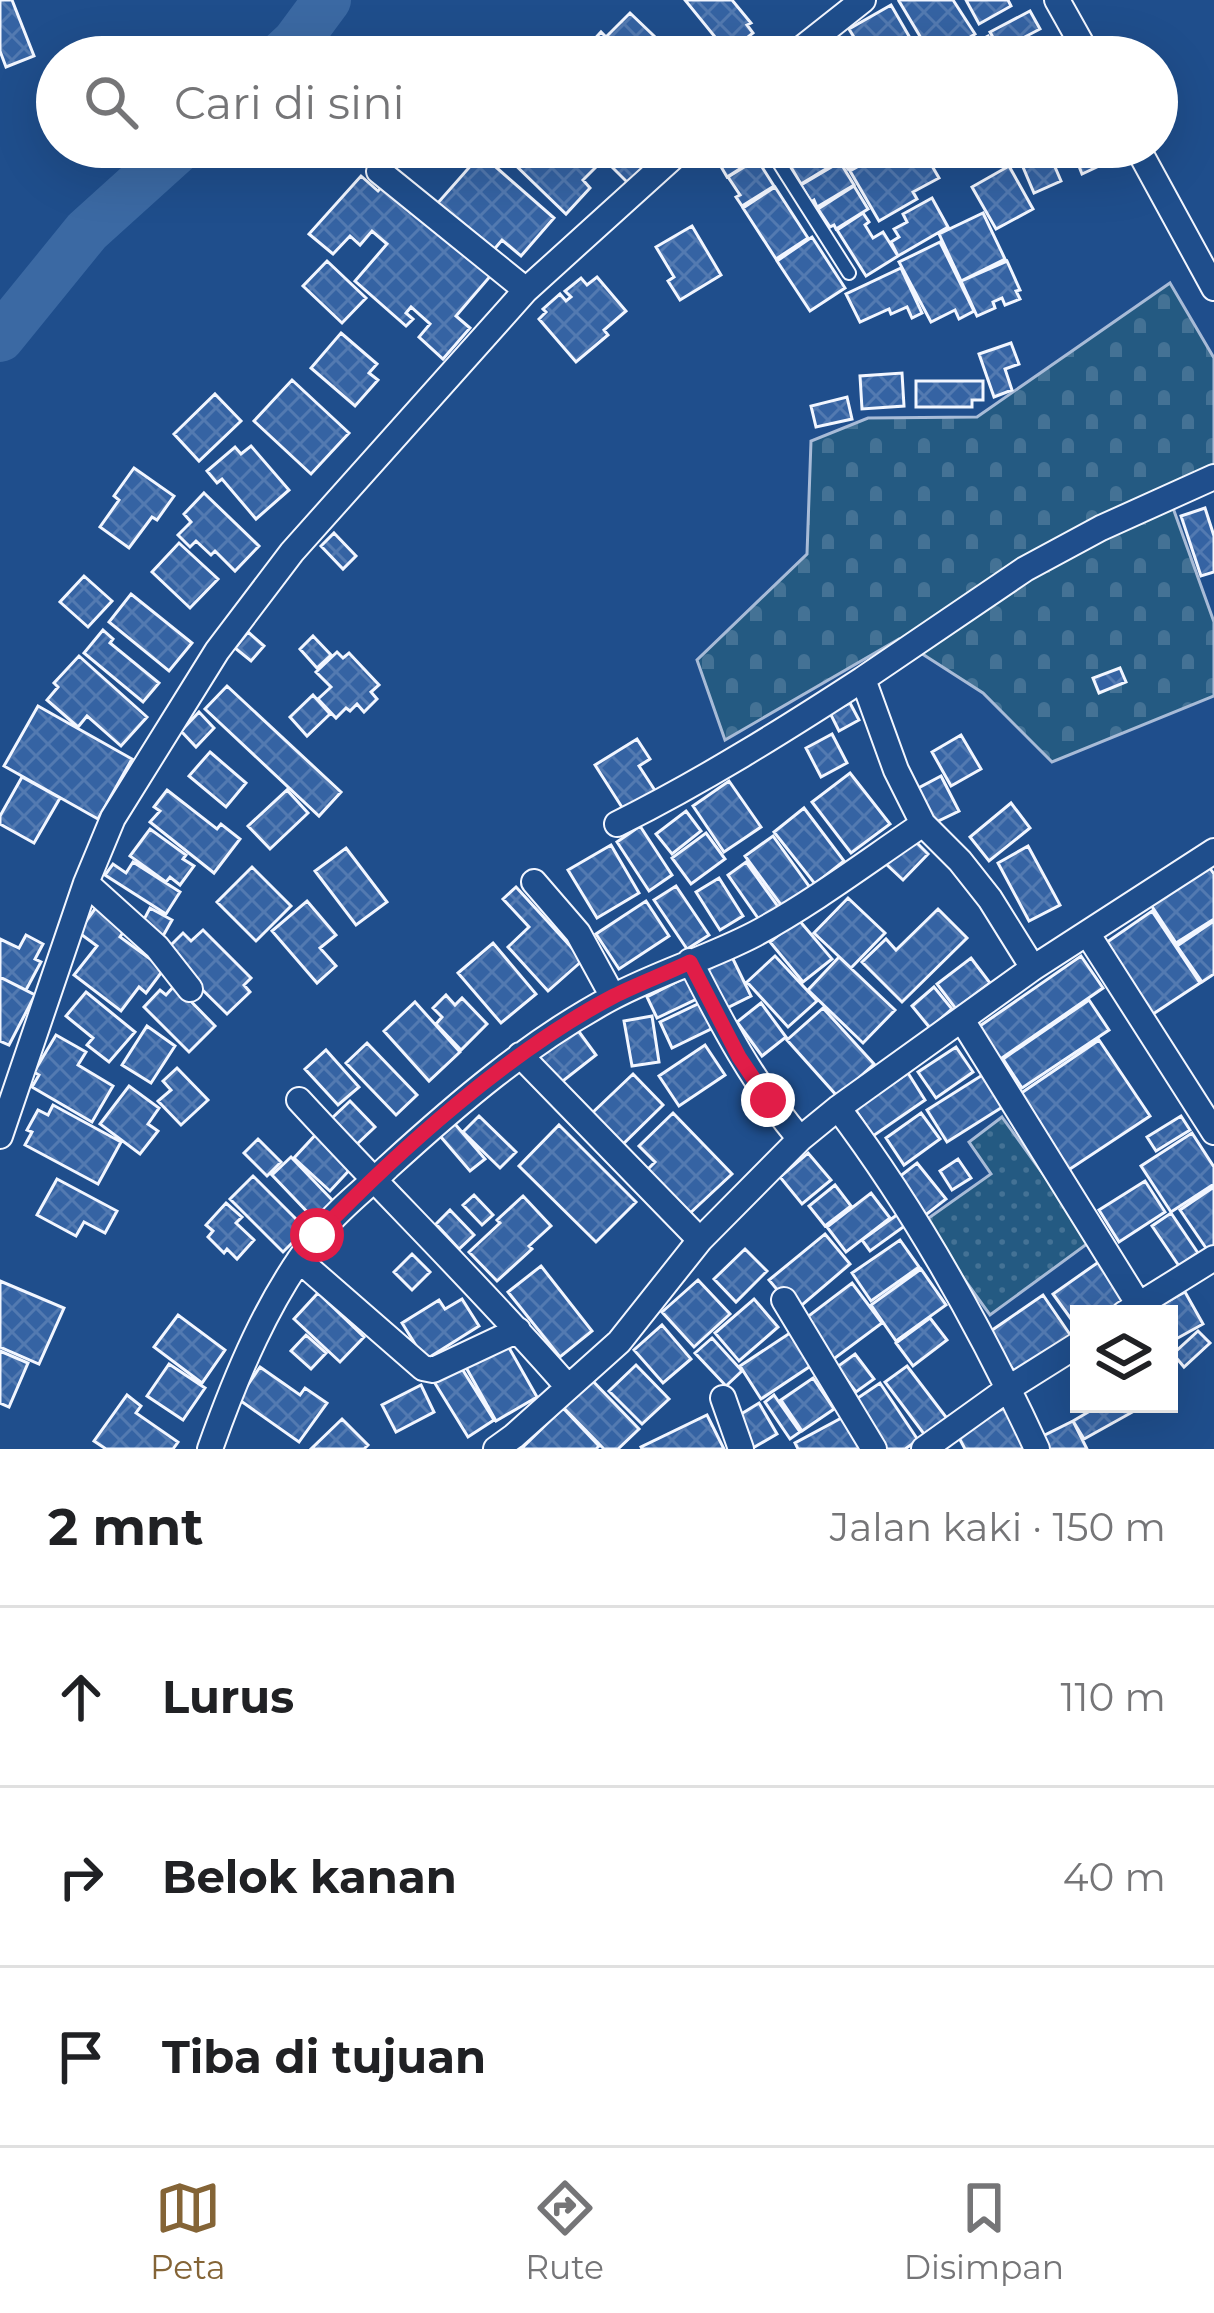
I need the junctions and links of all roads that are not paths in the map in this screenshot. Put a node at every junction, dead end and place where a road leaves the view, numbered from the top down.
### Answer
1 (863, 0) edge
2 (1058, 0) edge
3 (818, 36) edge
4 (1077, 36) edge
5 (661, 168) edge
6 (782, 168) edge
7 (1149, 168) edge
8 (379, 171) dead end
9 (849, 273) dead end
10 (1214, 288) edge
11 (526, 290) junction
12 (1214, 477) edge
13 (863, 679) junction
14 (617, 824) dead end
15 (923, 824) junction
16 (1214, 852) edge
17 (534, 882) dead end
18 (86, 883) junction
19 (1088, 933) junction
20 (690, 962) junction
21 (1033, 968) junction
22 (190, 988) dead end
23 (613, 997) junction
24 (962, 1020) junction
25 (520, 1055) junction
26 (299, 1100) dead end
27 (838, 1108) junction
28 (1214, 1132) edge
29 (0, 1136) edge
30 (800, 1139) junction
31 (374, 1181) junction
32 (700, 1240) junction
33 (1214, 1258) edge
34 (299, 1261) junction
35 (784, 1300) dead end
36 (1129, 1305) edge
37 (1138, 1305) edge
38 (518, 1330) junction
39 (1070, 1350) edge
40 (568, 1387) junction
41 (1009, 1388) junction
42 (723, 1398) dead end
43 (210, 1449) edge
44 (496, 1449) edge
45 (741, 1449) edge
46 (874, 1449) edge
47 (924, 1449) edge
48 (1037, 1449) edge

1 - 3 street
2 - 4 street
5 - 11 street
6 - 9 lane
7 - 10 street
8 - 11 street
11 - 18 street
12 - 13 street
13 - 14 street
13 - 15 street
15 - 20 street
15 - 21 street
16 - 19 street
17 - 23 street
18 - 22 street
18 - 29 street
19 - 21 street
19 - 28 street
20 - 23 street
20 - 30 street
21 - 24 street
23 - 25 street
24 - 27 street
24 - 36 street
25 - 31 street
25 - 32 street
26 - 31 street
27 - 30 street
27 - 41 street
30 - 32 street
31 - 34 street
31 - 38 street
32 - 40 street
33 - 37 street
34 - 38 street
34 - 43 street
35 - 46 street
38 - 40 street
39 - 41 street
40 - 44 street
41 - 47 street
41 - 48 street
42 - 45 street

